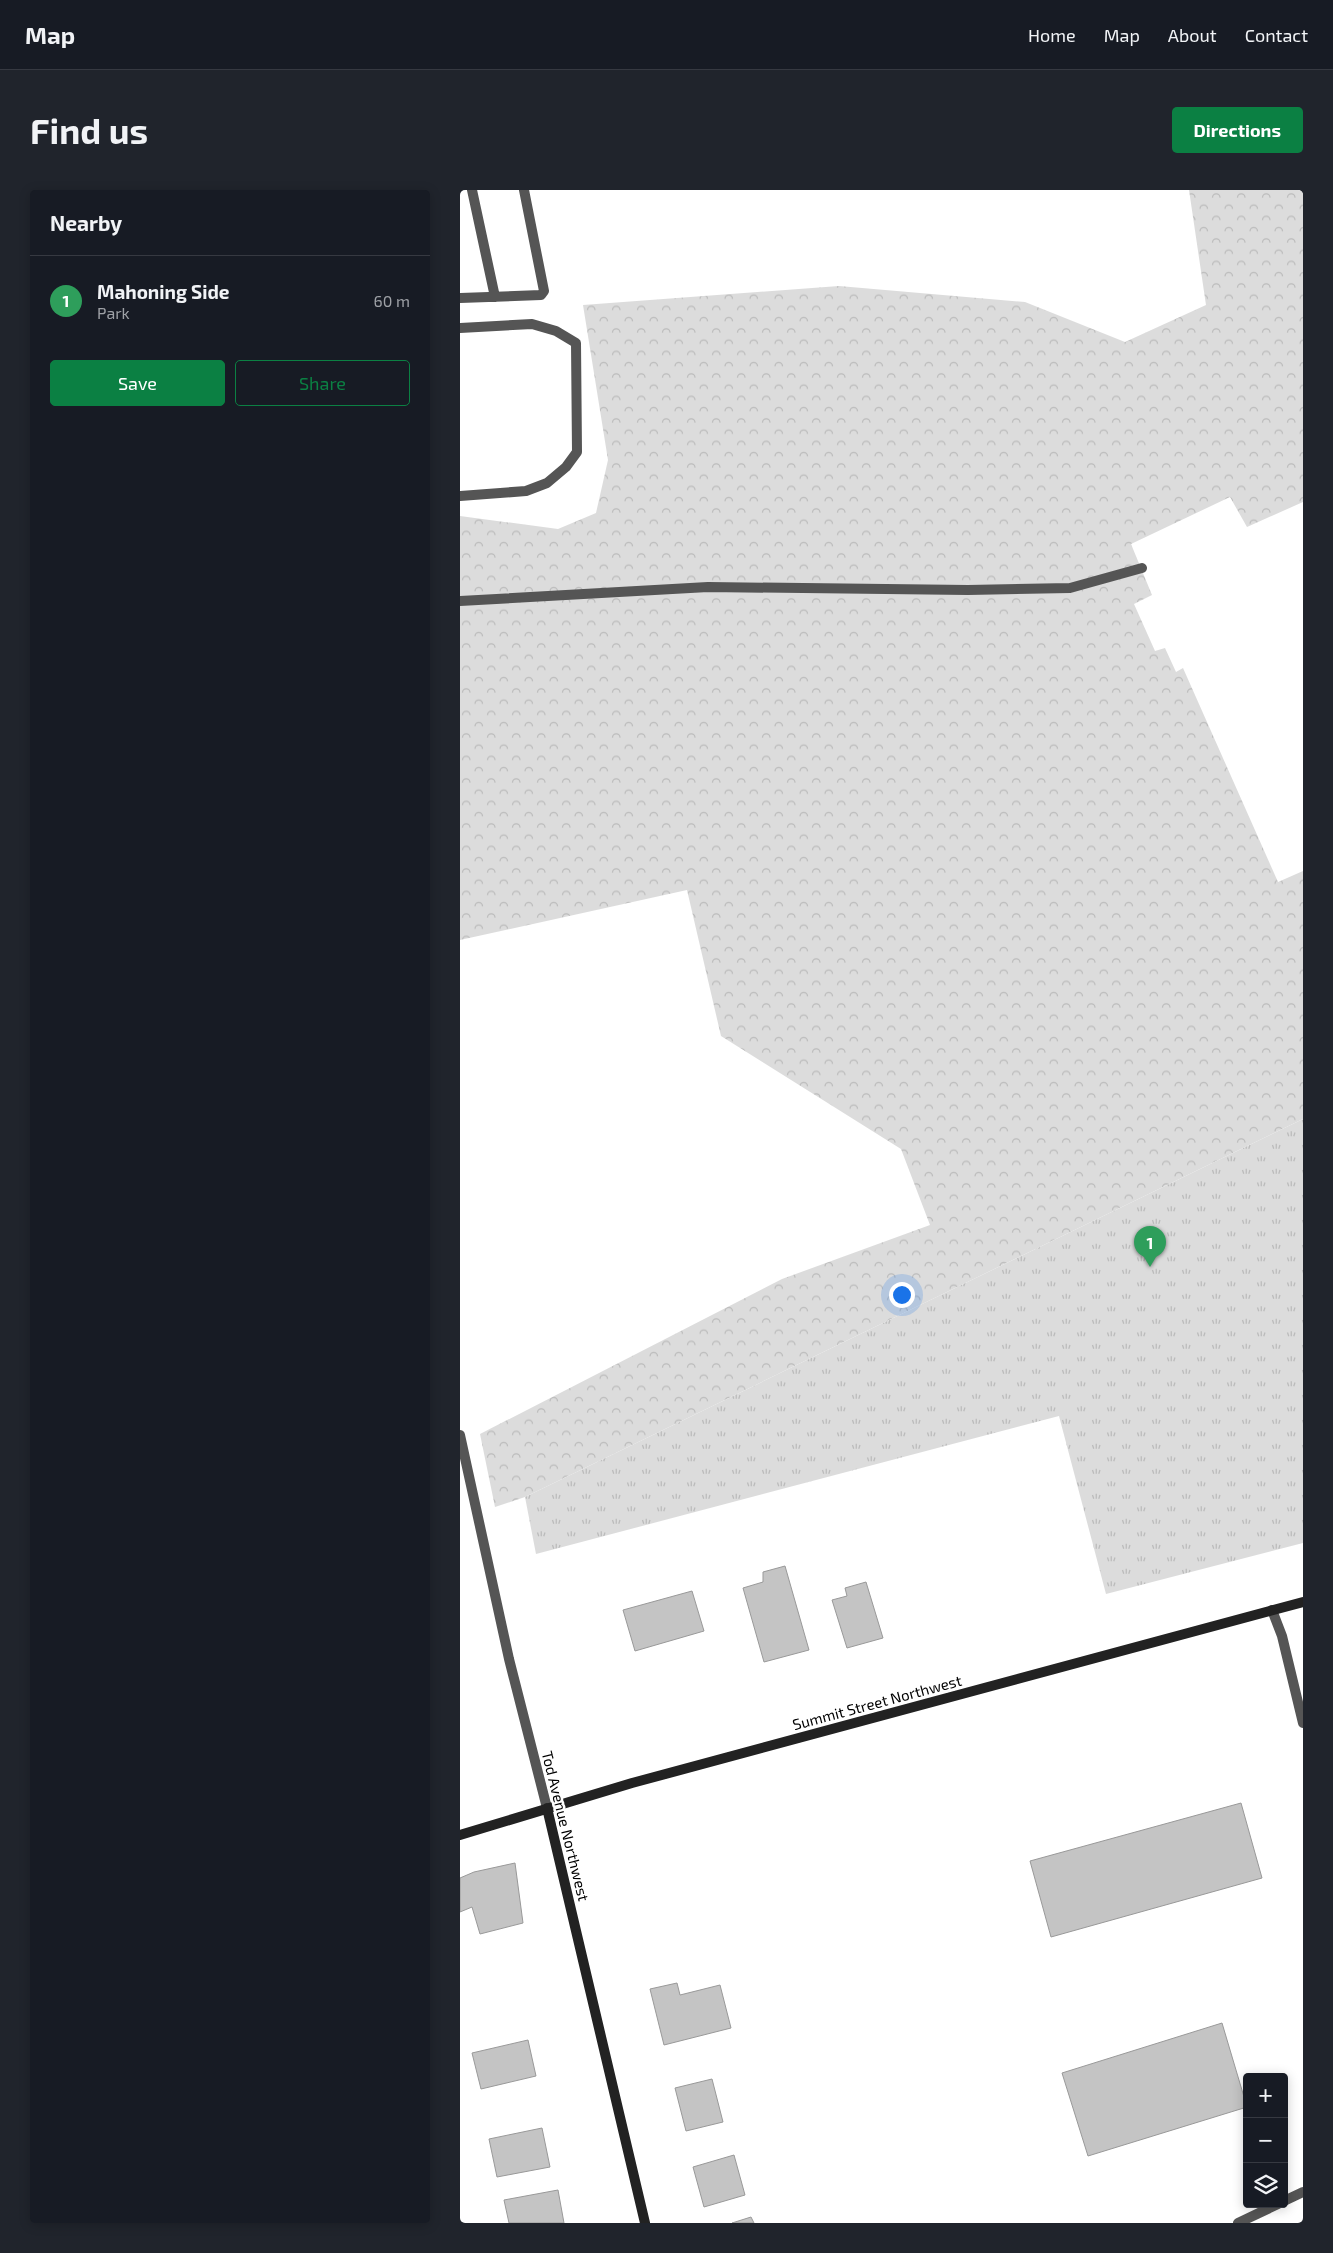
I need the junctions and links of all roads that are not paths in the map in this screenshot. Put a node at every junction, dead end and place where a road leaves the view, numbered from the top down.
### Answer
1 (472, 190) edge
2 (524, 190) edge
3 (495, 296) junction
4 (460, 298) edge
5 (460, 328) edge
6 (460, 496) edge
7 (1142, 568) dead end
8 (460, 600) edge
9 (460, 1435) edge
10 (1303, 1602) edge
11 (1272, 1610) junction
12 (1303, 1723) edge
13 (547, 1808) junction
14 (460, 1835) edge
15 (1303, 2192) edge
16 (1288, 2199) edge
17 (1270, 2208) edge
18 (645, 2223) edge
19 (1238, 2223) edge

1 - 3 street
2 - 3 street
3 - 4 street
5 - 6 street
7 - 8 street
9 - 13 street, Tod Avenue Northwest
10 - 11 main road, Summit Street Northwest
11 - 12 street
11 - 13 main road, Summit Street Northwest
13 - 14 main road, Summit Street Northwest
13 - 18 main road, Tod Avenue Northwest
15 - 16 street
17 - 19 street

